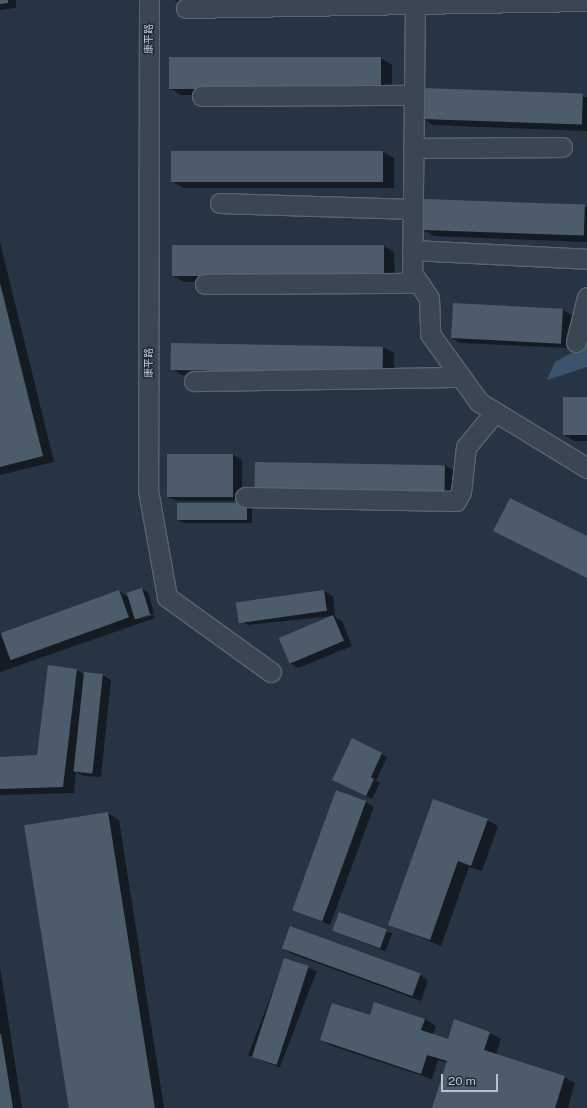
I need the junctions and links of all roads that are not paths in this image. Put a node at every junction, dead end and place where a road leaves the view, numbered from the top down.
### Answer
1 (149, 0) edge
2 (587, 1) edge
3 (415, 2) edge
4 (186, 8) dead end
5 (414, 95) junction
6 (202, 96) dead end
7 (562, 147) dead end
8 (413, 148) junction
9 (220, 203) dead end
10 (413, 209) junction
11 (412, 250) junction
12 (587, 259) edge
13 (205, 284) dead end
14 (419, 284) junction
15 (587, 297) edge
16 (576, 342) dead end
17 (461, 377) junction
18 (194, 381) dead end
19 (495, 412) junction
20 (587, 468) edge
21 (245, 497) dead end
22 (271, 672) dead end

1 - 22 street, 康平路
2 - 3 street
3 - 4 street
3 - 5 street
5 - 6 street
5 - 8 street
7 - 8 street
8 - 10 street
9 - 10 street
10 - 11 street
11 - 12 street
11 - 14 street
13 - 14 street
14 - 17 street
15 - 16 street
17 - 18 street
17 - 19 street
19 - 20 street
19 - 21 street

